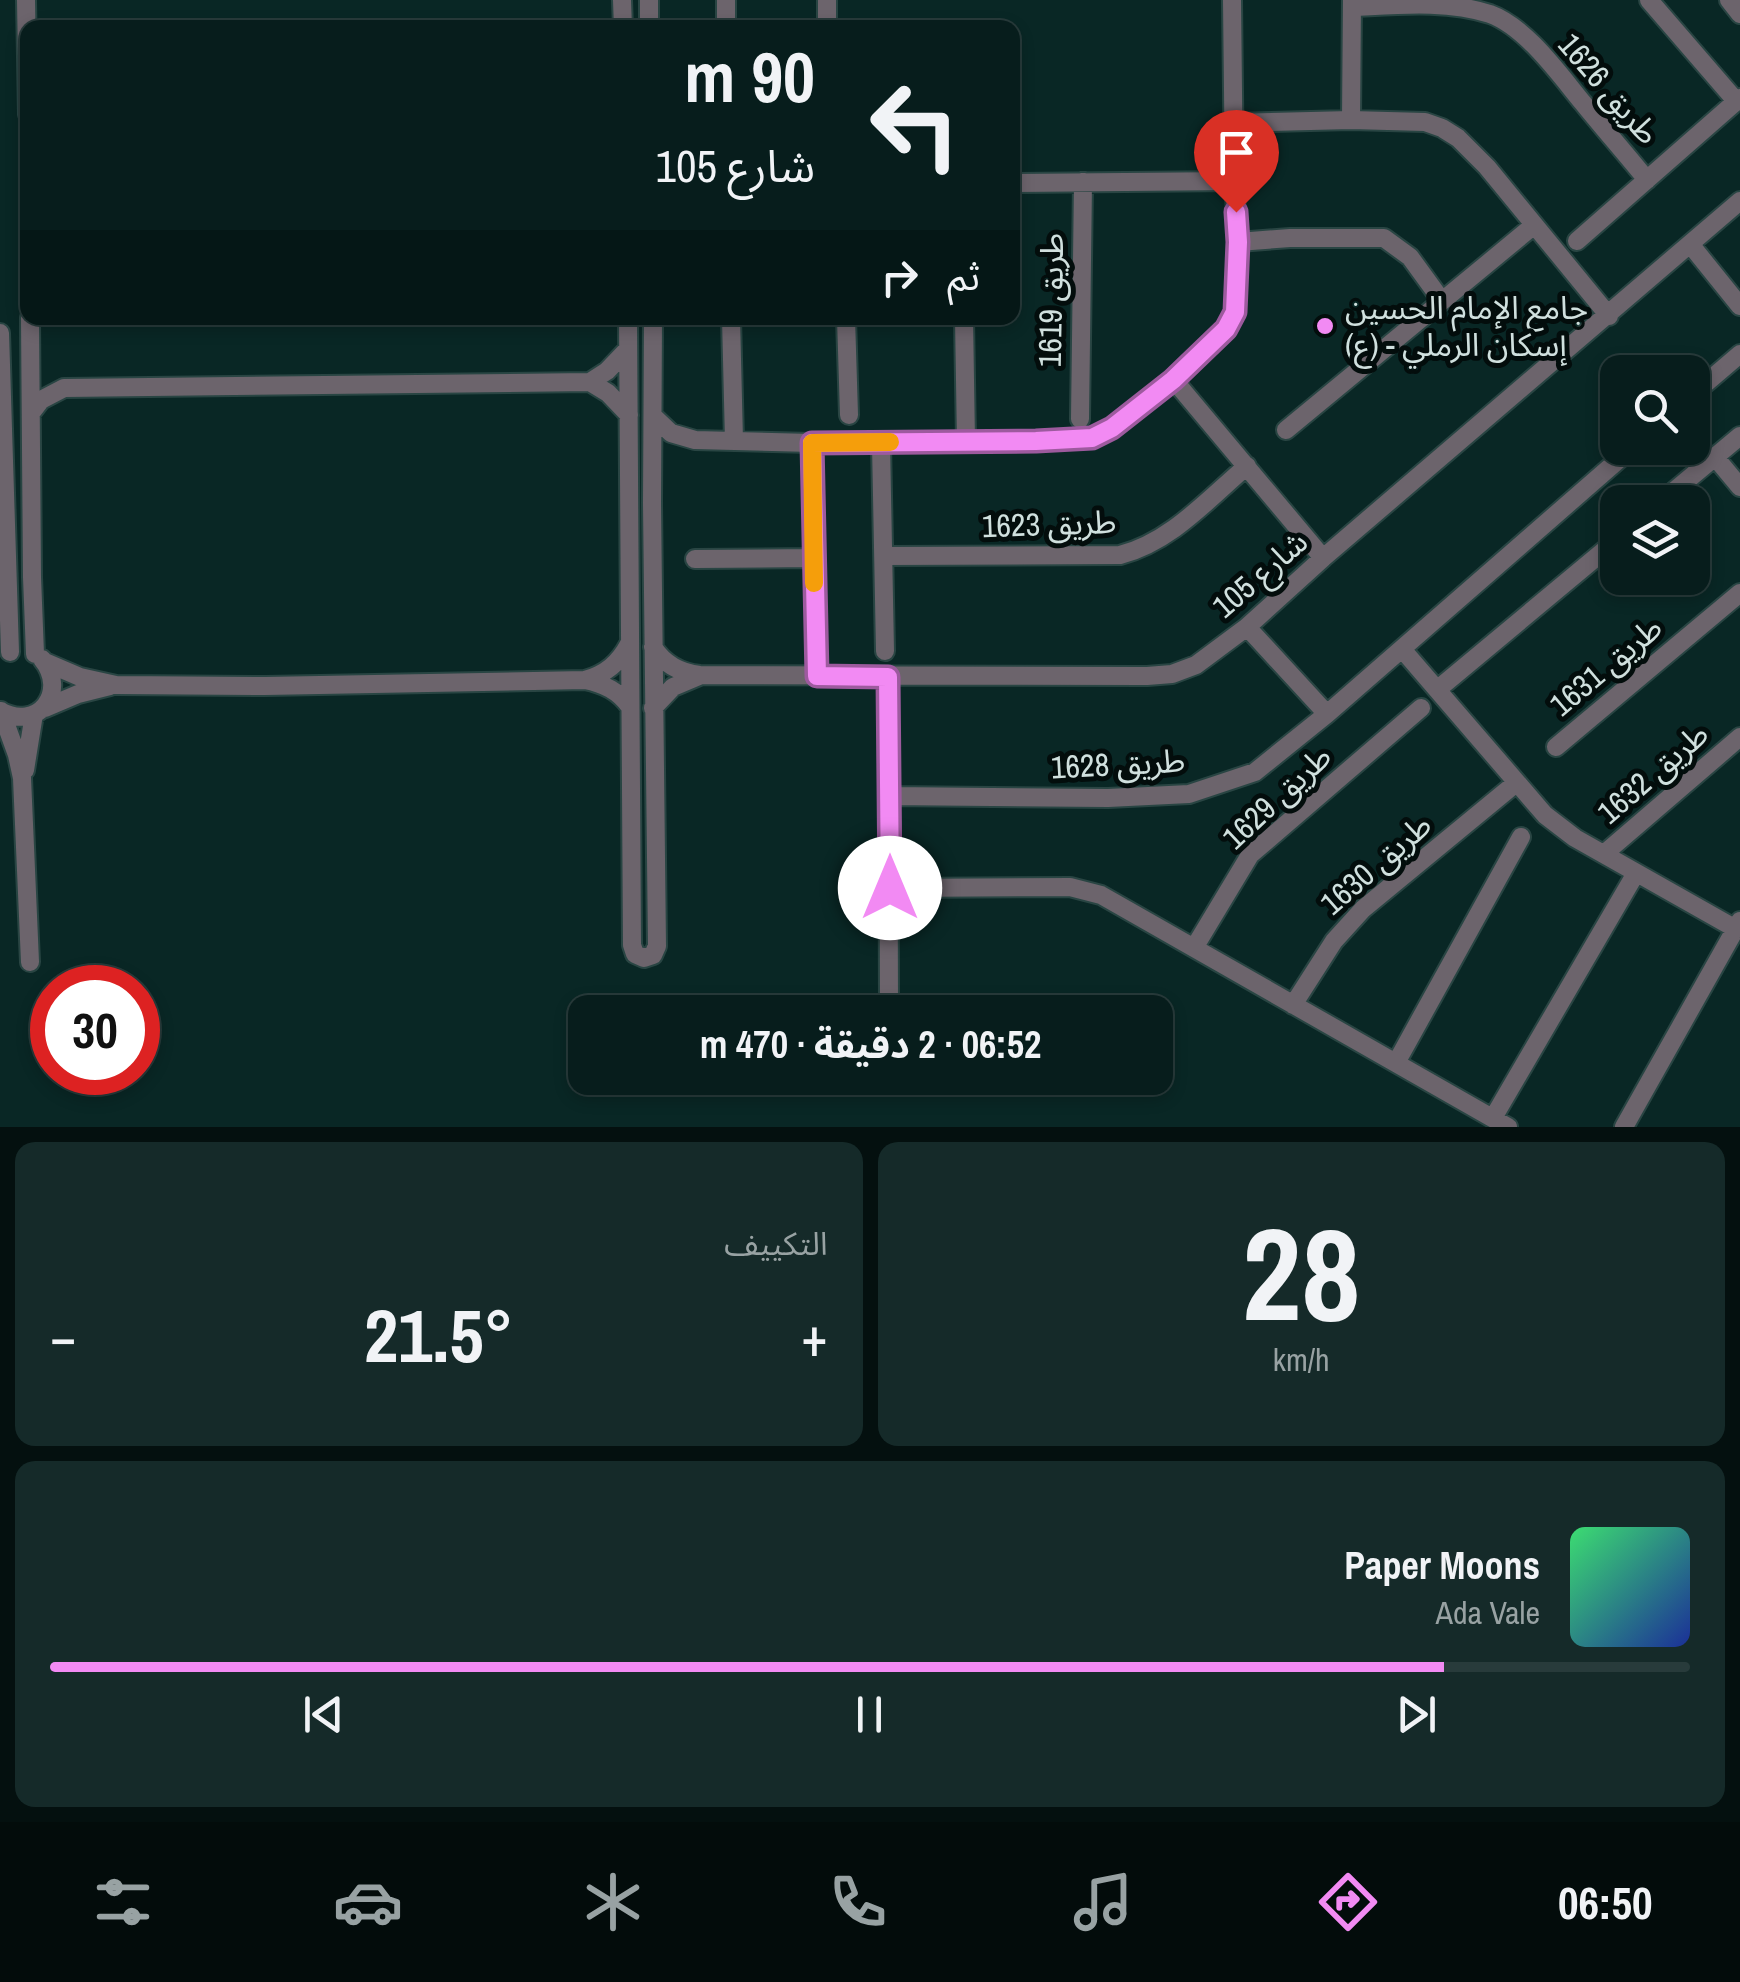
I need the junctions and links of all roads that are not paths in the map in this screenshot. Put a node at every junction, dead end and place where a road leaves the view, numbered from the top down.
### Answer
1 (1232, 0) edge
2 (1649, 0) edge
3 (1729, 0) edge
4 (1352, 4) edge
5 (1740, 14) edge
6 (1738, 100) edge
7 (1350, 120) junction
8 (1234, 123) junction
9 (1647, 180) junction
10 (1234, 181) junction
11 (1082, 182) junction
12 (1020, 183) edge
13 (1740, 202) edge
14 (1533, 226) junction
15 (1577, 241) dead end
16 (1238, 242) junction
17 (1690, 244) junction
18 (1442, 301) junction
19 (1740, 306) edge
20 (1609, 316) junction
21 (30, 325) edge
22 (628, 325) edge
23 (653, 325) edge
24 (731, 325) edge
25 (846, 325) edge
26 (964, 325) edge
27 (0, 333) edge
28 (628, 349) junction
29 (1740, 354) edge
30 (30, 365) junction
31 (1173, 380) junction
32 (1710, 380) edge
33 (590, 382) junction
34 (64, 388) junction
35 (31, 413) junction
36 (629, 415) junction
37 (849, 415) dead end
38 (653, 416) junction
39 (1080, 418) dead end
40 (1286, 430) dead end
41 (1740, 436) edge
42 (695, 440) junction
43 (734, 441) junction
44 (881, 442) junction
45 (966, 442) junction
46 (812, 443) junction
47 (1715, 458) junction
48 (1612, 465) edge
49 (652, 466) junction
50 (1246, 466) junction
51 (1682, 485) edge
52 (1740, 487) edge
53 (1600, 553) edge
54 (884, 556) junction
55 (813, 558) junction
56 (1323, 558) junction
57 (695, 560) dead end
58 (1740, 593) edge
59 (1248, 626) junction
60 (630, 642) junction
61 (653, 647) junction
62 (1402, 648) junction
63 (885, 650) dead end
64 (5, 654) edge
65 (40, 658) junction
66 (700, 676) junction
67 (817, 676) junction
68 (888, 677) junction
69 (585, 680) junction
70 (116, 684) junction
71 (1438, 688) junction
72 (630, 708) junction
73 (653, 708) junction
74 (1421, 708) dead end
75 (0, 711) edge
76 (38, 712) junction
77 (1327, 714) junction
78 (1737, 745) edge
79 (1556, 747) dead end
80 (1516, 783) junction
81 (889, 796) junction
82 (23, 801) junction
83 (1521, 837) dead end
84 (1605, 854) junction
85 (1636, 872) junction
86 (890, 888) junction
87 (1738, 924) edge
88 (1194, 948) junction
89 (30, 962) dead end
90 (890, 995) edge
91 (1294, 1004) junction
92 (1396, 1063) junction
93 (1500, 1123) edge
94 (1624, 1127) edge

1 - 8 street
2 - 6 street
3 - 5 street
4 - 7 street
4 - 9 street, طريق 1626
6 - 9 street, طريق 1626
7 - 8 street
7 - 14 street
8 - 10 street
9 - 15 street, طريق 1626
10 - 11 street
10 - 16 street
11 - 12 street
11 - 39 street, طريق 1619
13 - 17 street, شارع 105
14 - 18 street
14 - 20 street
16 - 18 street
16 - 31 street
17 - 19 street
17 - 20 street, شارع 105
18 - 40 street
20 - 56 street, شارع 105
21 - 30 street
22 - 28 street
23 - 38 street
24 - 43 street
25 - 37 street
26 - 45 street
27 - 64 street
28 - 33 street
28 - 36 street
29 - 32 street
30 - 34 street
30 - 35 street
31 - 45 street
31 - 50 street
33 - 34 street
33 - 36 street
34 - 35 street
35 - 65 street
36 - 60 street
38 - 42 street
38 - 49 street
41 - 47 street
42 - 43 street
42 - 49 street
43 - 46 street
44 - 45 street
44 - 46 street
44 - 54 street
46 - 55 street
47 - 51 street
47 - 52 street
48 - 62 street, طريق 1628
49 - 61 street
50 - 54 street, طريق 1623
50 - 56 street
53 - 71 street
54 - 63 street
55 - 57 street
55 - 67 street
56 - 59 street, شارع 105
58 - 79 street, طريق 1631
59 - 68 street, شارع 105
59 - 77 street
60 - 69 street
60 - 72 street
61 - 66 street, شارع 105
61 - 73 street
62 - 71 street
62 - 77 street, طريق 1628
64 - 65 street
65 - 70 street
65 - 76 street
66 - 67 street, شارع 105
66 - 73 street
67 - 68 street, شارع 105
68 - 81 street
69 - 70 street
69 - 72 street
70 - 76 street
71 - 80 street
72 - 73 street
74 - 88 street, طريق 1629
75 - 76 street
75 - 82 street
76 - 82 street
77 - 81 street, طريق 1628
78 - 84 street, طريق 1632
80 - 84 street
80 - 91 street, طريق 1630
81 - 86 street
82 - 89 street
83 - 92 street
84 - 85 street
85 - 87 street
85 - 93 street
86 - 88 street
86 - 90 street
87 - 94 street
88 - 91 street
91 - 92 street
92 - 93 street

